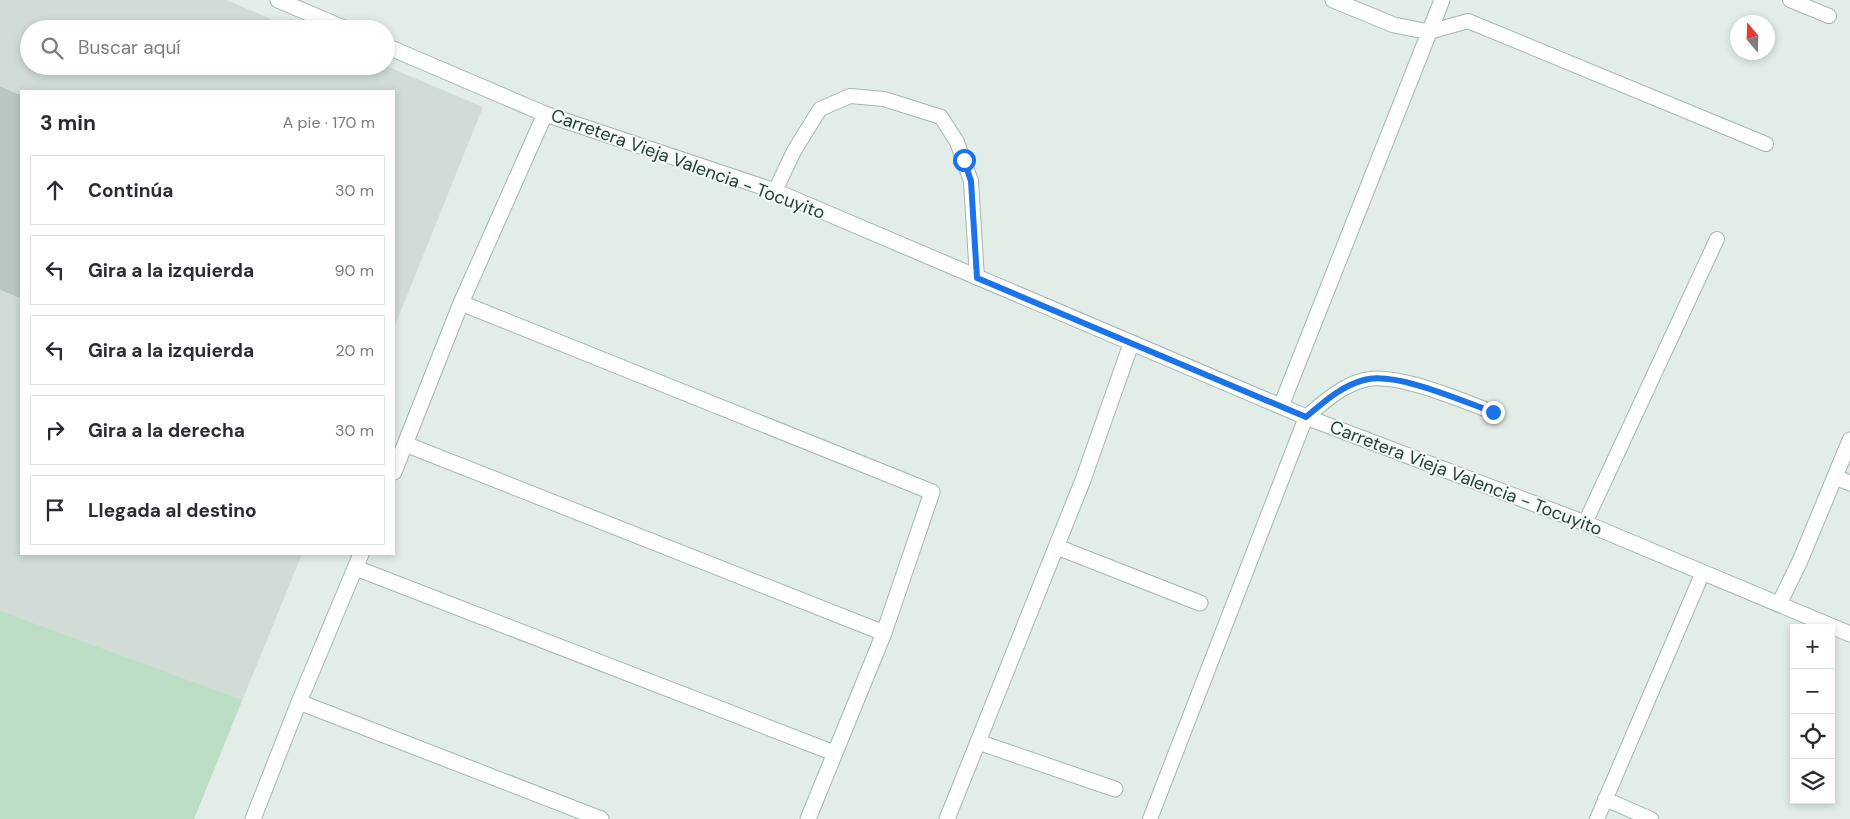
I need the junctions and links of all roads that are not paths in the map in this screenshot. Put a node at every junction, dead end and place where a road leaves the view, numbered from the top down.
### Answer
1 (278, 0) edge
2 (1333, 0) edge
3 (1442, 0) edge
4 (1790, 0) edge
5 (1829, 16) dead end
6 (325, 20) edge
7 (1429, 32) junction
8 (395, 50) edge
9 (545, 114) junction
10 (1766, 144) dead end
11 (775, 191) junction
12 (1717, 239) dead end
13 (977, 278) junction
14 (461, 303) junction
15 (1131, 344) junction
16 (1281, 406) junction
17 (1493, 412) dead end
18 (1306, 417) junction
19 (1850, 440) edge
20 (405, 444) junction
21 (395, 469) edge
22 (1834, 477) junction
23 (1850, 483) edge
24 (1585, 523) junction
25 (1057, 547) junction
26 (361, 555) edge
27 (356, 568) junction
28 (1703, 572) junction
29 (1200, 603) dead end
30 (1779, 604) junction
31 (884, 633) junction
32 (1850, 634) edge
33 (299, 702) junction
34 (978, 742) junction
35 (834, 753) junction
36 (1115, 790) dead end
37 (1605, 799) junction
38 (253, 819) edge
39 (601, 819) edge
40 (808, 819) edge
41 (947, 819) edge
42 (1150, 819) edge
43 (1597, 819) edge
44 (1651, 819) edge

1 - 6 street
2 - 7 street
3 - 7 street
4 - 5 lane
7 - 10 lane
7 - 16 street
8 - 9 street, Carretera Vieja Valencia - Tocuyito
9 - 11 street, Carretera Vieja Valencia - Tocuyito
9 - 14 street
11 - 13 street, Carretera Vieja Valencia - Tocuyito
11 - 13 lane
12 - 24 lane
13 - 15 street, Carretera Vieja Valencia - Tocuyito
14 - 20 street
14 - 31 street
15 - 16 street, Carretera Vieja Valencia - Tocuyito
15 - 25 street
16 - 18 street, Carretera Vieja Valencia - Tocuyito
17 - 18 lane
18 - 24 street, Carretera Vieja Valencia - Tocuyito
18 - 42 lane
19 - 22 street
20 - 21 street
20 - 31 street
22 - 23 street
22 - 30 street
24 - 28 street, Carretera Vieja Valencia - Tocuyito
25 - 29 street
25 - 34 street
26 - 27 street
27 - 33 street
27 - 35 street
28 - 30 street, Carretera Vieja Valencia - Tocuyito
28 - 37 lane
30 - 32 street, Carretera Vieja Valencia - Tocuyito
31 - 35 street
33 - 38 street
33 - 39 street
34 - 36 street
34 - 41 street
35 - 40 street
37 - 43 lane
37 - 44 lane

